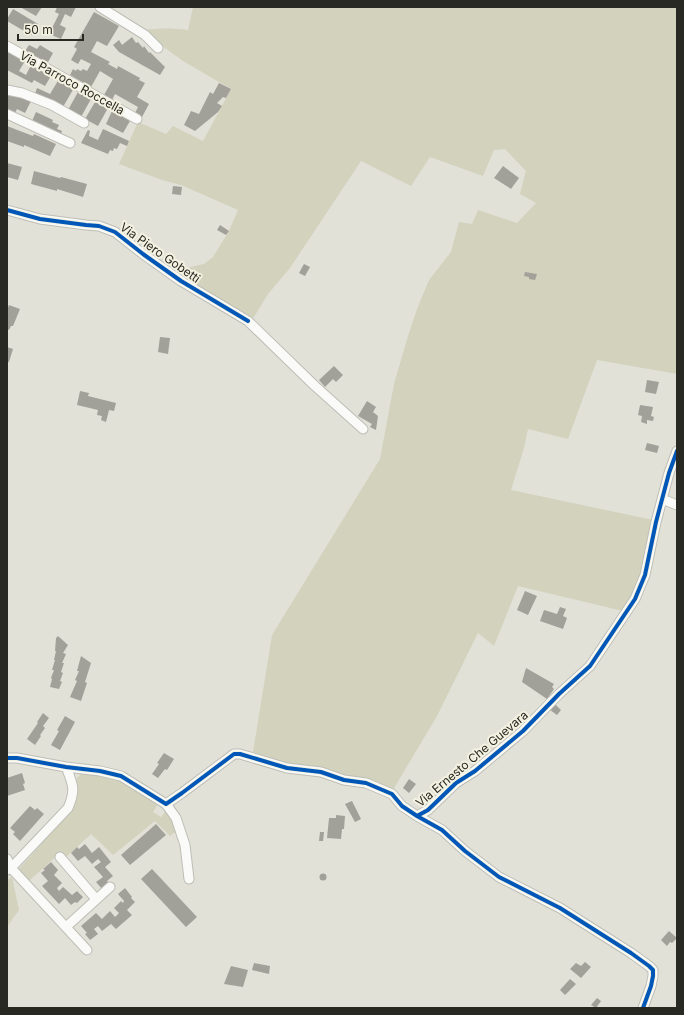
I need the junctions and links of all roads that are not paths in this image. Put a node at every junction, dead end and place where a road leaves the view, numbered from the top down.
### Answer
1 (100, 7) edge
2 (7, 46) edge
3 (158, 48) dead end
4 (7, 90) edge
5 (7, 114) edge
6 (137, 119) dead end
7 (84, 123) dead end
8 (70, 143) dead end
9 (7, 210) edge
10 (363, 429) dead end
11 (677, 451) edge
12 (662, 499) junction
13 (677, 505) edge
14 (7, 758) edge
15 (66, 767) junction
16 (166, 804) junction
17 (417, 816) junction
18 (60, 857) dead end
19 (8, 866) edge
20 (189, 879) dead end
21 (110, 886) dead end
22 (96, 899) junction
23 (66, 927) junction
24 (87, 950) dead end
25 (643, 1008) edge

1 - 3 street
2 - 6 street, Via Parroco Roccella
4 - 7 street
5 - 8 street
9 - 10 street, Via Piero Gobetti
11 - 12 street, Via Ernesto Che Guevara
12 - 13 street
12 - 17 street, Via Ernesto Che Guevara
14 - 15 street
15 - 16 street
15 - 19 street
16 - 17 street, Via Ernesto Che Guevara
16 - 20 street
17 - 25 street
18 - 22 street
19 - 23 street
21 - 22 street
22 - 23 street
23 - 24 street

